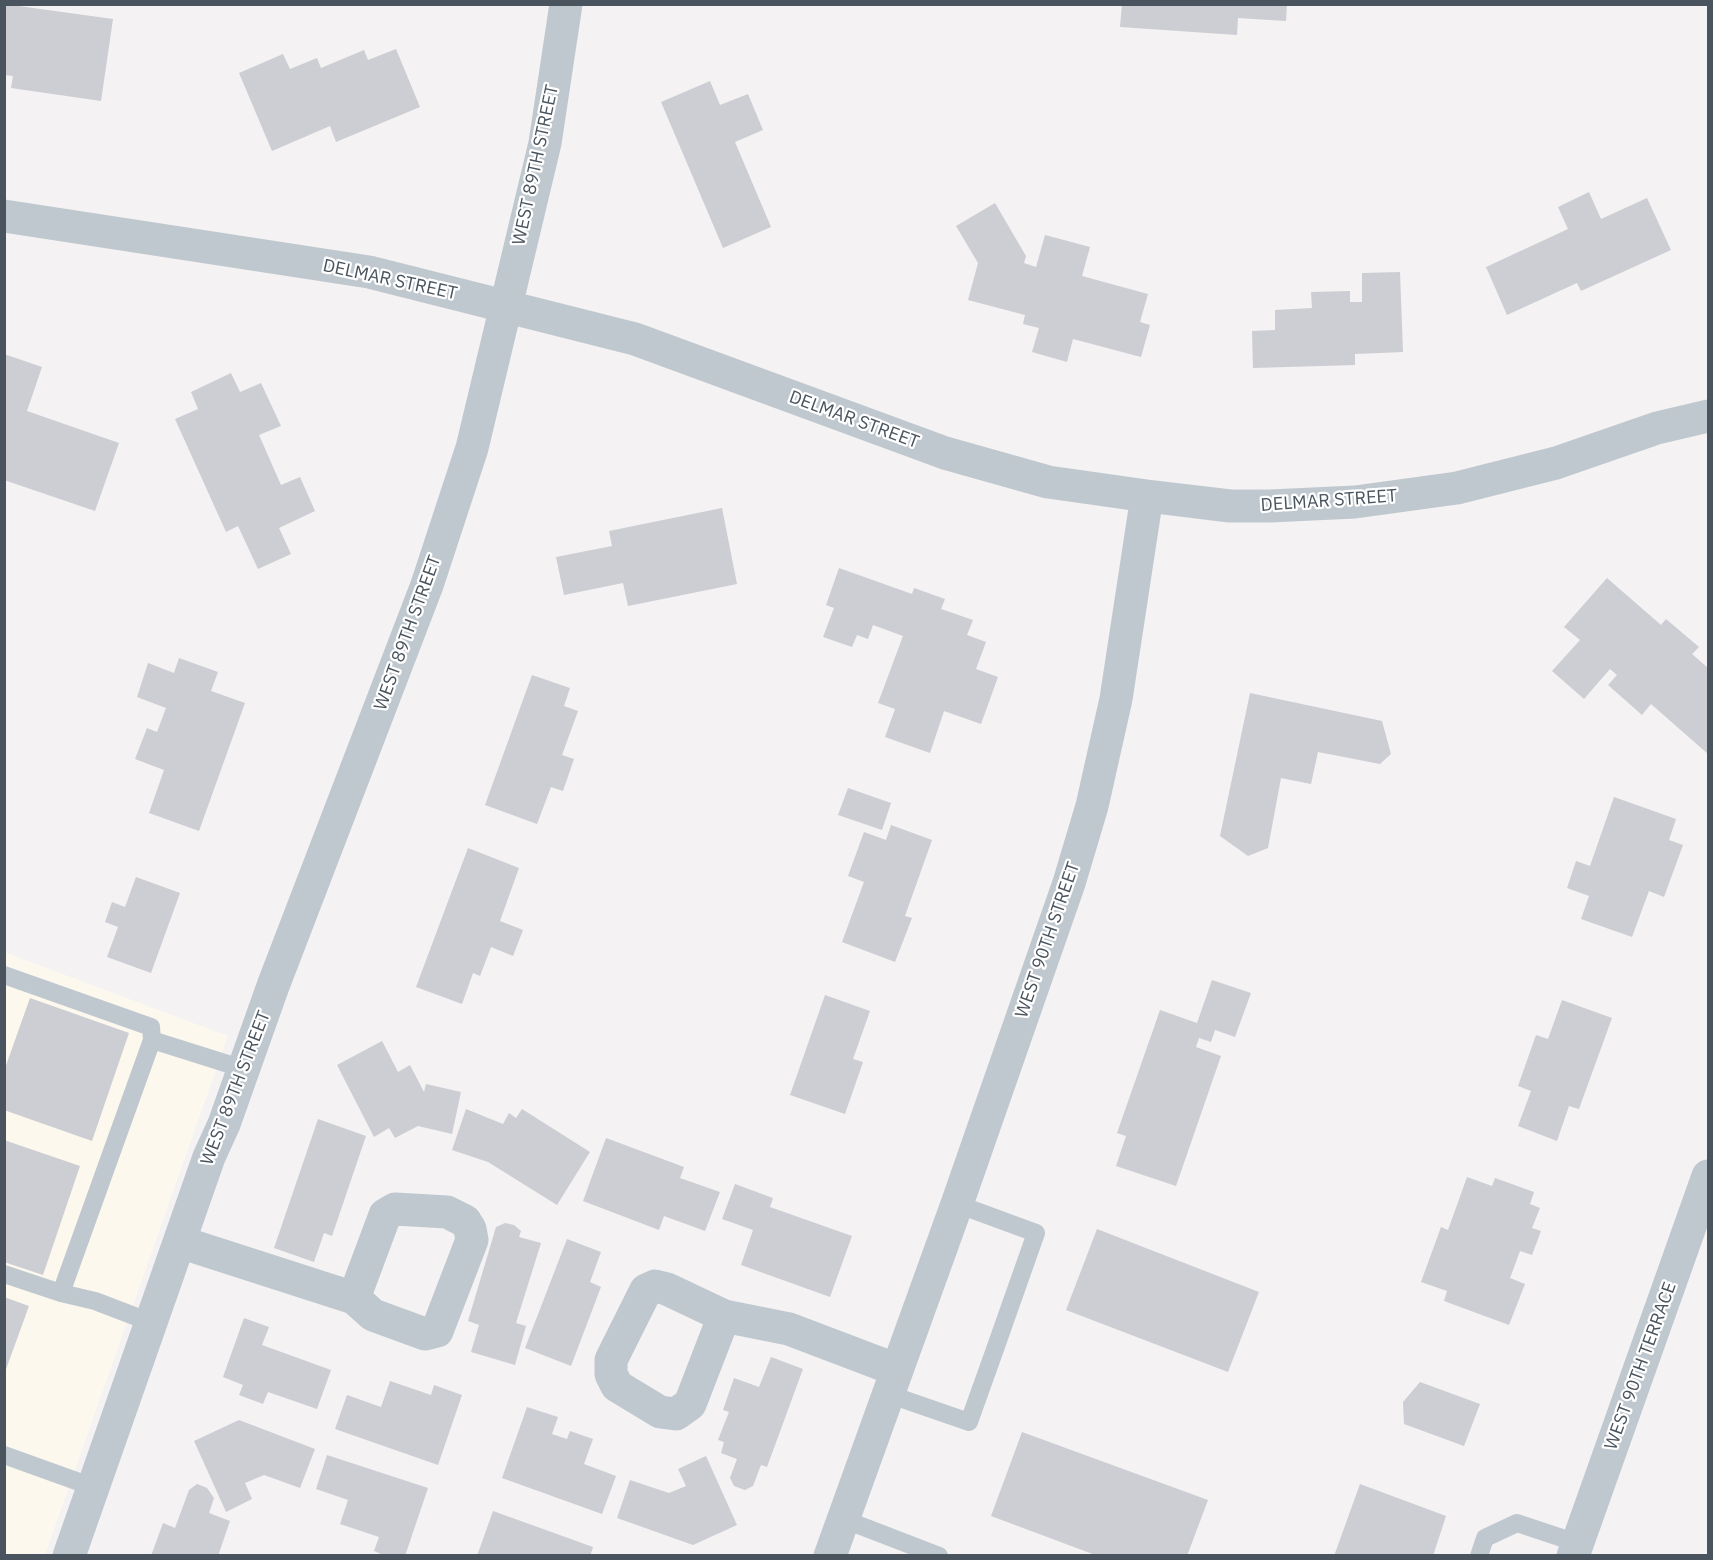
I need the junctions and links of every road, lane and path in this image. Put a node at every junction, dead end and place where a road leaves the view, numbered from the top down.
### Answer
1 (566, 4) edge
2 (4, 216) edge
3 (505, 306) junction
4 (1708, 416) edge
5 (1147, 496) junction
6 (4, 975) edge
7 (152, 1040) junction
8 (244, 1069) junction
9 (1708, 1176) edge
10 (957, 1204) junction
11 (180, 1242) junction
12 (4, 1275) edge
13 (61, 1293) junction
14 (354, 1298) dead end
15 (724, 1316) dead end
16 (150, 1322) junction
17 (892, 1382) junction
18 (4, 1455) edge
19 (93, 1487) junction
20 (843, 1519) junction
21 (1575, 1550) edge
22 (933, 1555) edge
23 (69, 1556) edge
24 (830, 1556) edge
25 (1479, 1556) edge

1 - 3 street, WEST 89TH STREET
2 - 3 street, DELMAR STREET
3 - 5 street, DELMAR STREET
3 - 8 street, WEST 89TH STREET
4 - 5 street, DELMAR STREET
5 - 10 street, WEST 90TH STREET
6 - 7 lane
7 - 8 lane
7 - 13 lane
8 - 11 street, WEST 89TH STREET
9 - 21 street, WEST 90TH TERRACE
10 - 17 street, WEST 90TH STREET
10 - 17 lane
11 - 14 street
11 - 16 street, WEST 89TH STREET
12 - 13 lane
13 - 16 lane
15 - 17 street
16 - 19 street, WEST 89TH STREET
17 - 20 street, WEST 90TH STREET
18 - 19 lane
19 - 23 street, WEST 89TH STREET
20 - 22 lane
20 - 24 street, WEST 90TH STREET
21 - 25 lane

